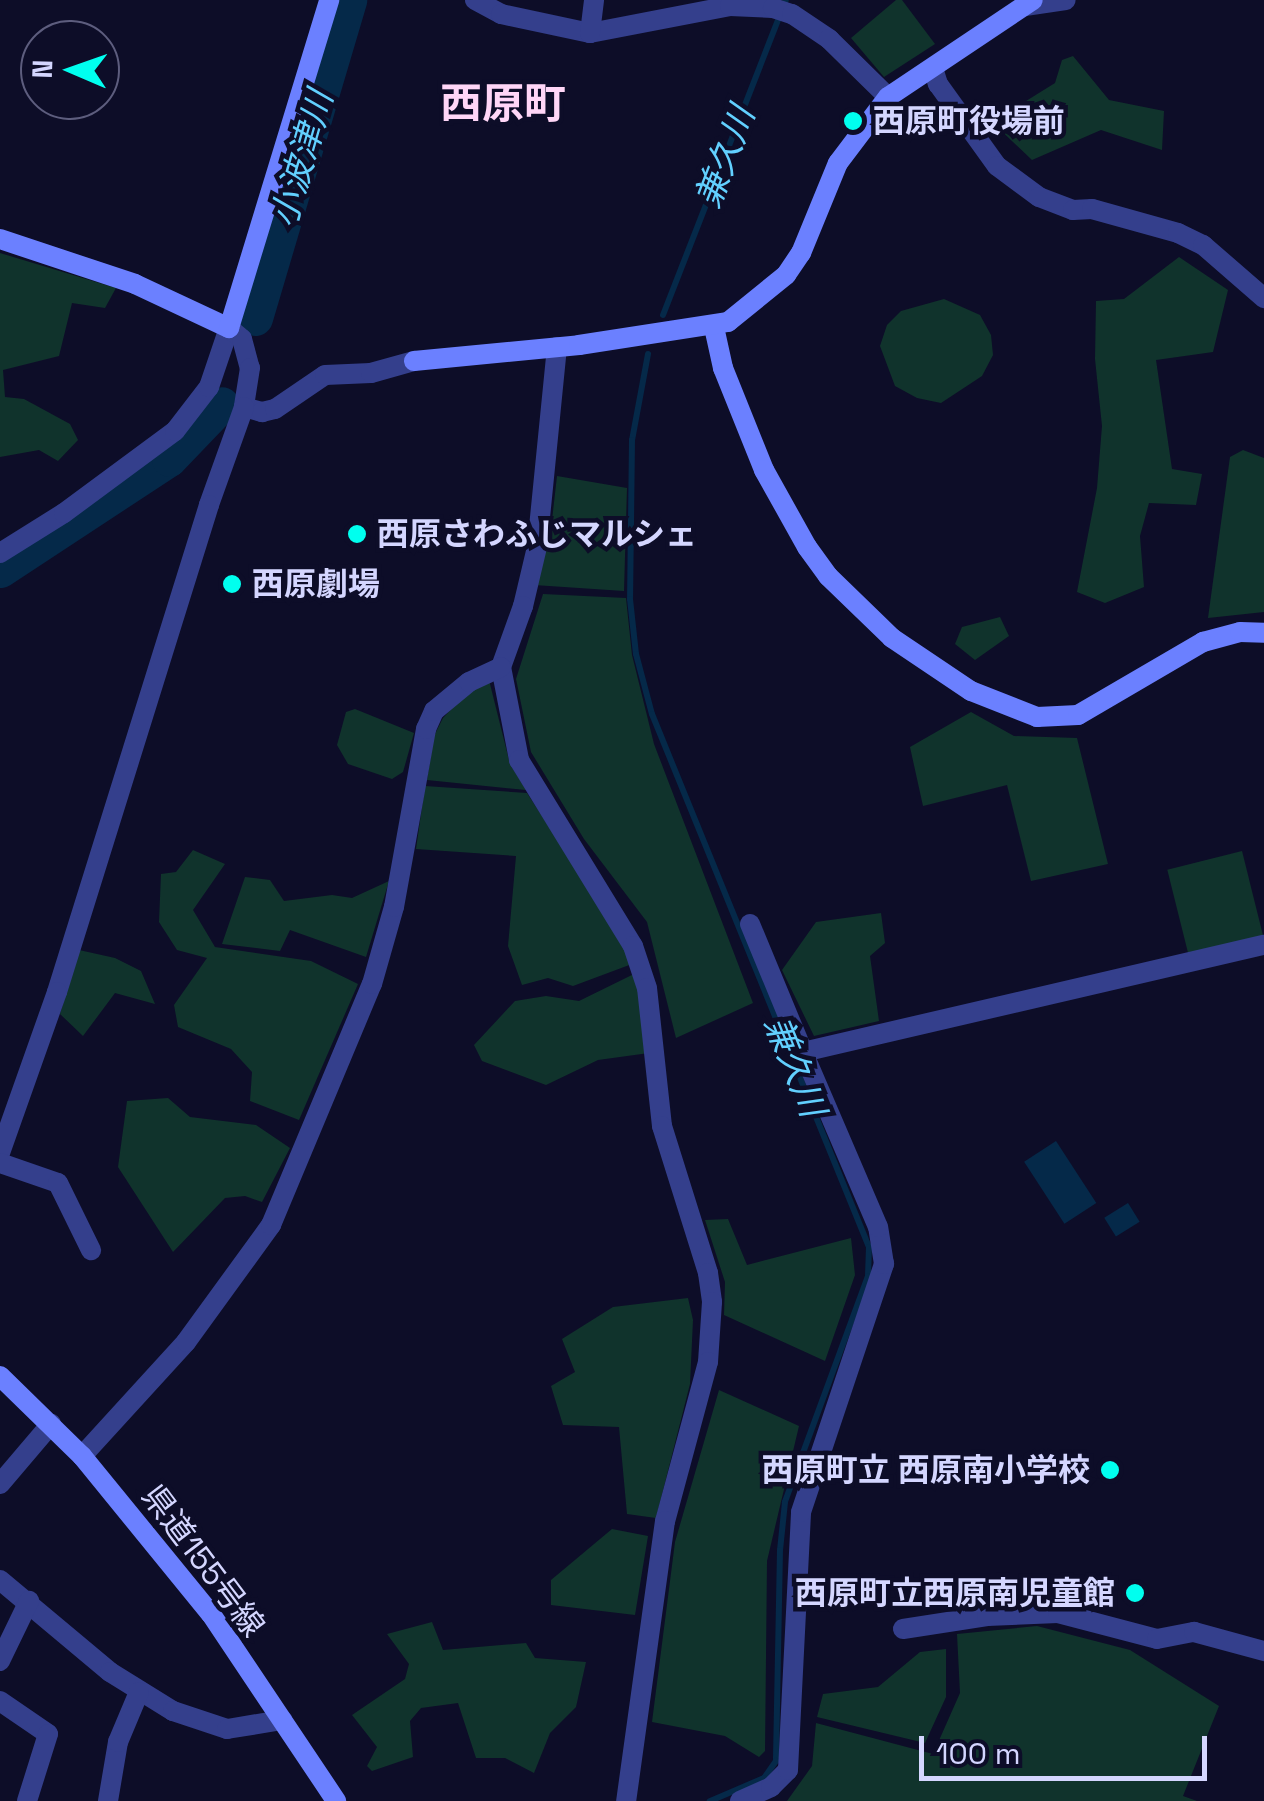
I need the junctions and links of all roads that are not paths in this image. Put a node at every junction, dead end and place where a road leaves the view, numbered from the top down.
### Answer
1 (329, 0) edge
2 (474, 0) edge
3 (594, 0) edge
4 (1066, 0) edge
5 (1029, 3) edge
6 (788, 9) edge
7 (590, 33) junction
8 (933, 68) junction
9 (888, 98) junction
10 (0, 238) edge
11 (1264, 298) edge
12 (714, 327) junction
13 (229, 328) junction
14 (557, 347) junction
15 (244, 407) junction
16 (232, 438) junction
17 (211, 444) dead end
18 (0, 554) edge
19 (1264, 633) edge
20 (501, 666) junction
21 (750, 924) dead end
22 (1264, 946) edge
23 (803, 1052) junction
24 (0, 1153) edge
25 (0, 1163) edge
26 (91, 1250) dead end
27 (0, 1376) edge
28 (52, 1424) junction
29 (82, 1456) junction
30 (0, 1484) edge
31 (0, 1580) edge
32 (29, 1601) junction
33 (903, 1629) dead end
34 (1264, 1651) edge
35 (0, 1661) edge
36 (140, 1692) junction
37 (0, 1701) edge
38 (282, 1720) junction
39 (27, 1801) edge
40 (108, 1801) edge
41 (336, 1801) edge
42 (626, 1801) edge
43 (740, 1801) edge

1 - 13 street
2 - 7 street
3 - 7 street
4 - 5 street
5 - 8 street
6 - 7 street
6 - 9 street
8 - 9 street
8 - 11 street
9 - 12 street
10 - 13 street
12 - 14 street
12 - 19 street
13 - 15 street
13 - 18 street
14 - 15 street
14 - 20 street
15 - 16 street
16 - 17 street
16 - 24 street
20 - 29 street
20 - 42 street
21 - 23 street
22 - 23 street
23 - 43 street
25 - 26 street
27 - 28 street, 県道155号線
28 - 29 street, 県道155号線
28 - 30 street
29 - 38 street, 県道155号線
31 - 32 street
32 - 35 street
32 - 36 street
33 - 34 street
36 - 38 street
36 - 40 street
37 - 39 street
38 - 41 street, 県道155号線

